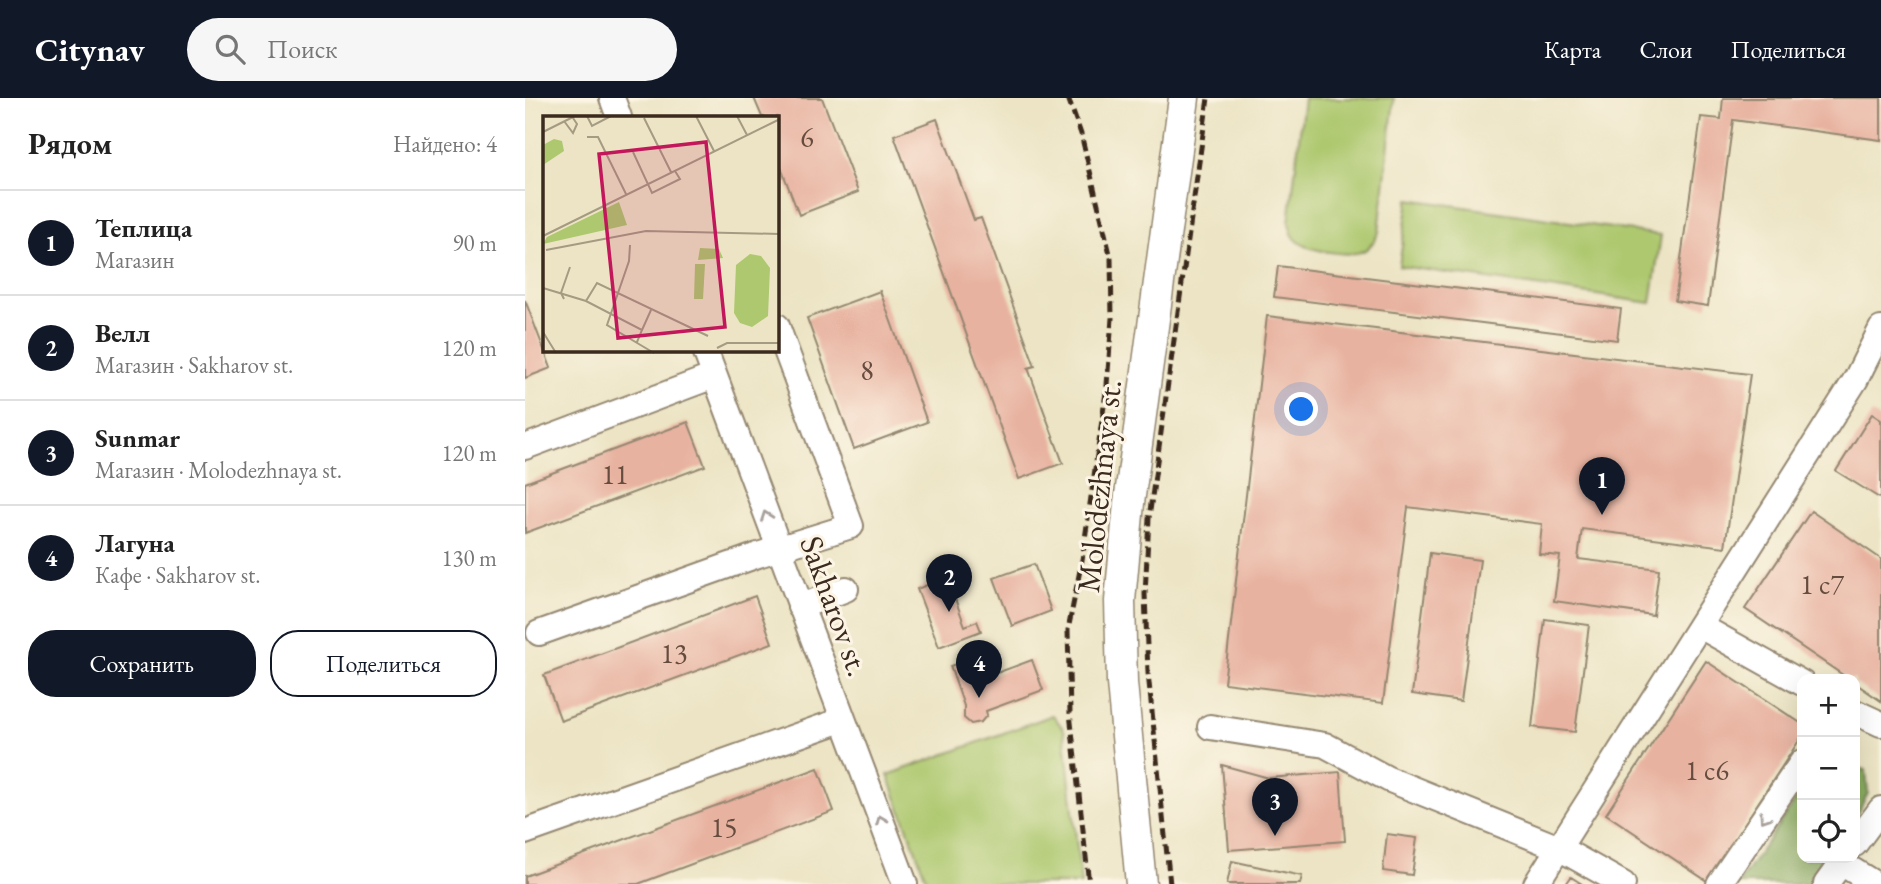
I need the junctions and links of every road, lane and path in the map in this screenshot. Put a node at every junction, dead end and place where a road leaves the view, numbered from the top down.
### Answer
1 (612, 98) edge
2 (1184, 98) edge
3 (619, 116) edge
4 (1881, 329) edge
5 (779, 331) edge
6 (706, 352) edge
7 (714, 376) junction
8 (525, 447) edge
9 (778, 549) junction
10 (846, 590) dead end
11 (800, 607) junction
12 (1700, 626) junction
13 (539, 633) dead end
14 (1797, 681) edge
15 (1860, 714) edge
16 (842, 720) junction
17 (1881, 724) edge
18 (1210, 727) dead end
19 (1797, 769) edge
20 (1881, 809) edge
21 (525, 832) edge
22 (1860, 837) edge
23 (1559, 848) junction
24 (1841, 863) edge
25 (1855, 863) edge
26 (905, 884) edge
27 (1141, 884) edge
28 (1536, 884) edge
29 (1623, 884) edge
30 (1719, 884) edge
31 (1826, 884) edge
32 (1875, 884) edge

1 - 3 street
2 - 27 main road, Molodezhnaya st.
4 - 12 street
5 - 9 street
6 - 7 street, Sakharov st.
7 - 8 street
9 -> 7 street, Sakharov st.
9 - 11 street, Sakharov st.
9 - 13 street
10 - 11 street
11 - 16 street, Sakharov st.
12 - 14 street
12 - 23 street
15 - 17 street
16 - 21 street
26 -> 16 street, Sakharov st.
18 - 23 street
19 -> 30 street
20 - 22 street
23 - 28 street
23 - 29 street
24 - 31 street
25 - 32 street

